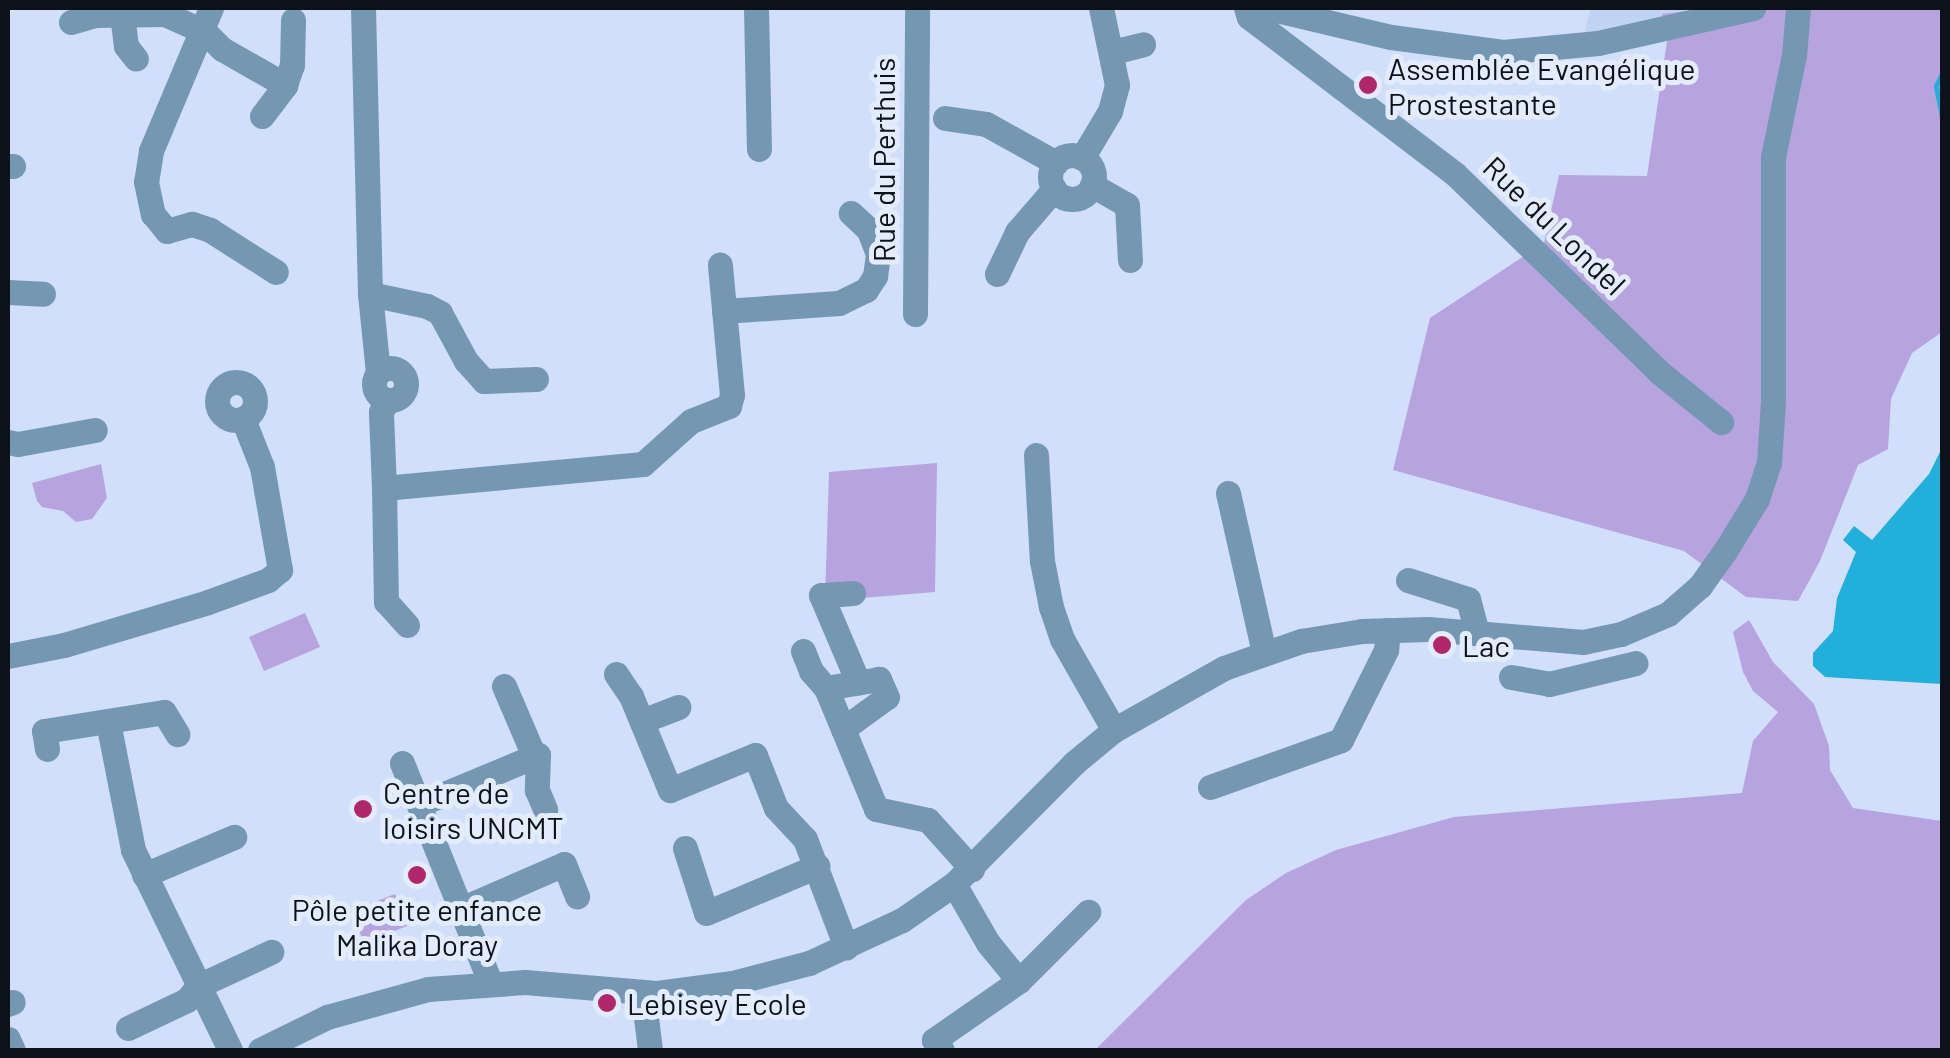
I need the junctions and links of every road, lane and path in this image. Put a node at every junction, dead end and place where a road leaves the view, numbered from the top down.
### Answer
1 (363, 8) edge
2 (756, 8) edge
3 (917, 8) edge
4 (1101, 8) edge
5 (1246, 8) edge
6 (1268, 8) edge
7 (1753, 8) edge
8 (1798, 8) edge
9 (122, 14) junction
10 (208, 20) edge
11 (293, 20) dead end
12 (71, 22) dead end
13 (1144, 44) dead end
14 (1112, 52) junction
15 (136, 59) dead end
16 (286, 85) junction
17 (262, 116) dead end
18 (945, 118) dead end
19 (760, 148) dead end
20 (1082, 158) junction
21 (1056, 162) junction
22 (1092, 185) junction
23 (1054, 189) junction
24 (851, 213) dead end
25 (1130, 260) dead end
26 (720, 265) dead end
27 (276, 272) dead end
28 (997, 274) dead end
29 (8, 292) edge
30 (43, 294) dead end
31 (370, 294) junction
32 (724, 310) junction
33 (915, 314) dead end
34 (536, 379) dead end
35 (243, 419) dead end
36 (1720, 422) dead end
37 (95, 430) dead end
38 (8, 442) edge
39 (1036, 455) dead end
40 (384, 488) junction
41 (1228, 494) dead end
42 (1408, 580) dead end
43 (852, 593) dead end
44 (407, 625) dead end
45 (1388, 630) junction
46 (1477, 633) junction
47 (1568, 642) junction
48 (803, 651) dead end
49 (1264, 653) junction
50 (8, 656) edge
51 (1636, 662) dead end
52 (616, 674) dead end
53 (1511, 677) dead end
54 (1576, 678) junction
55 (858, 682) junction
56 (504, 686) dead end
57 (826, 688) junction
58 (678, 706) dead end
59 (642, 721) junction
60 (108, 722) junction
61 (843, 728) junction
62 (1114, 730) junction
63 (177, 734) dead end
64 (47, 748) dead end
65 (534, 756) junction
66 (402, 763) dead end
67 (1210, 787) dead end
68 (420, 804) junction
69 (545, 809) dead end
70 (893, 816) junction
71 (234, 837) dead end
72 (876, 840) dead end
73 (686, 848) dead end
74 (817, 866) junction
75 (144, 875) junction
76 (963, 876) junction
77 (577, 898) dead end
78 (463, 908) junction
79 (1088, 912) dead end
80 (846, 948) junction
81 (271, 952) dead end
82 (1018, 980) junction
83 (490, 984) junction
84 (198, 986) junction
85 (643, 993) junction
86 (128, 1028) dead end
87 (8, 1040) edge
88 (12, 1050) edge
89 (230, 1050) edge
90 (260, 1050) edge
91 (650, 1050) edge
92 (942, 1050) edge

1 - 31 street
2 - 19 street
3 - 33 street, Rue du Perthuis
4 - 14 street
5 - 36 street, Rue du Londel
6 - 7 street
8 - 47 street
9 - 10 street
9 - 12 street
9 - 15 street
10 - 16 street
10 - 27 street
11 - 16 street
13 - 14 street
14 - 20 street
16 - 17 street
18 - 21 street
20 - 21 street
20 - 22 street
21 - 23 street
22 - 23 street
22 - 25 street
23 - 28 street
24 - 32 street
26 - 32 street
29 - 30 street
31 - 34 street
31 - 40 street
32 - 40 street
35 - 50 street
37 - 38 street
39 - 62 street
40 - 44 street
41 - 49 street
42 - 46 street
43 - 55 street
45 - 46 street
45 - 49 street
45 - 67 street
46 - 47 street
47 - 54 street
48 - 57 street
49 - 62 street
51 - 54 street
52 - 59 street
53 - 54 street
55 - 57 street
55 - 61 street
56 - 65 street
57 - 61 street
58 - 59 street
59 - 74 street
60 - 63 street
60 - 64 street
60 - 75 street
61 - 70 street
62 - 76 street
65 - 68 street
65 - 69 street
66 - 68 street
68 - 78 street
70 - 72 street
70 - 76 street
71 - 75 street
73 - 74 street
74 - 80 street
75 - 84 street
76 - 80 street
76 - 82 street
77 - 78 street
78 - 83 street
79 - 82 street
80 - 85 street
81 - 84 street
82 - 92 street
83 - 85 street
83 - 90 street
84 - 86 street
84 - 89 street
85 - 91 street
87 - 88 street

